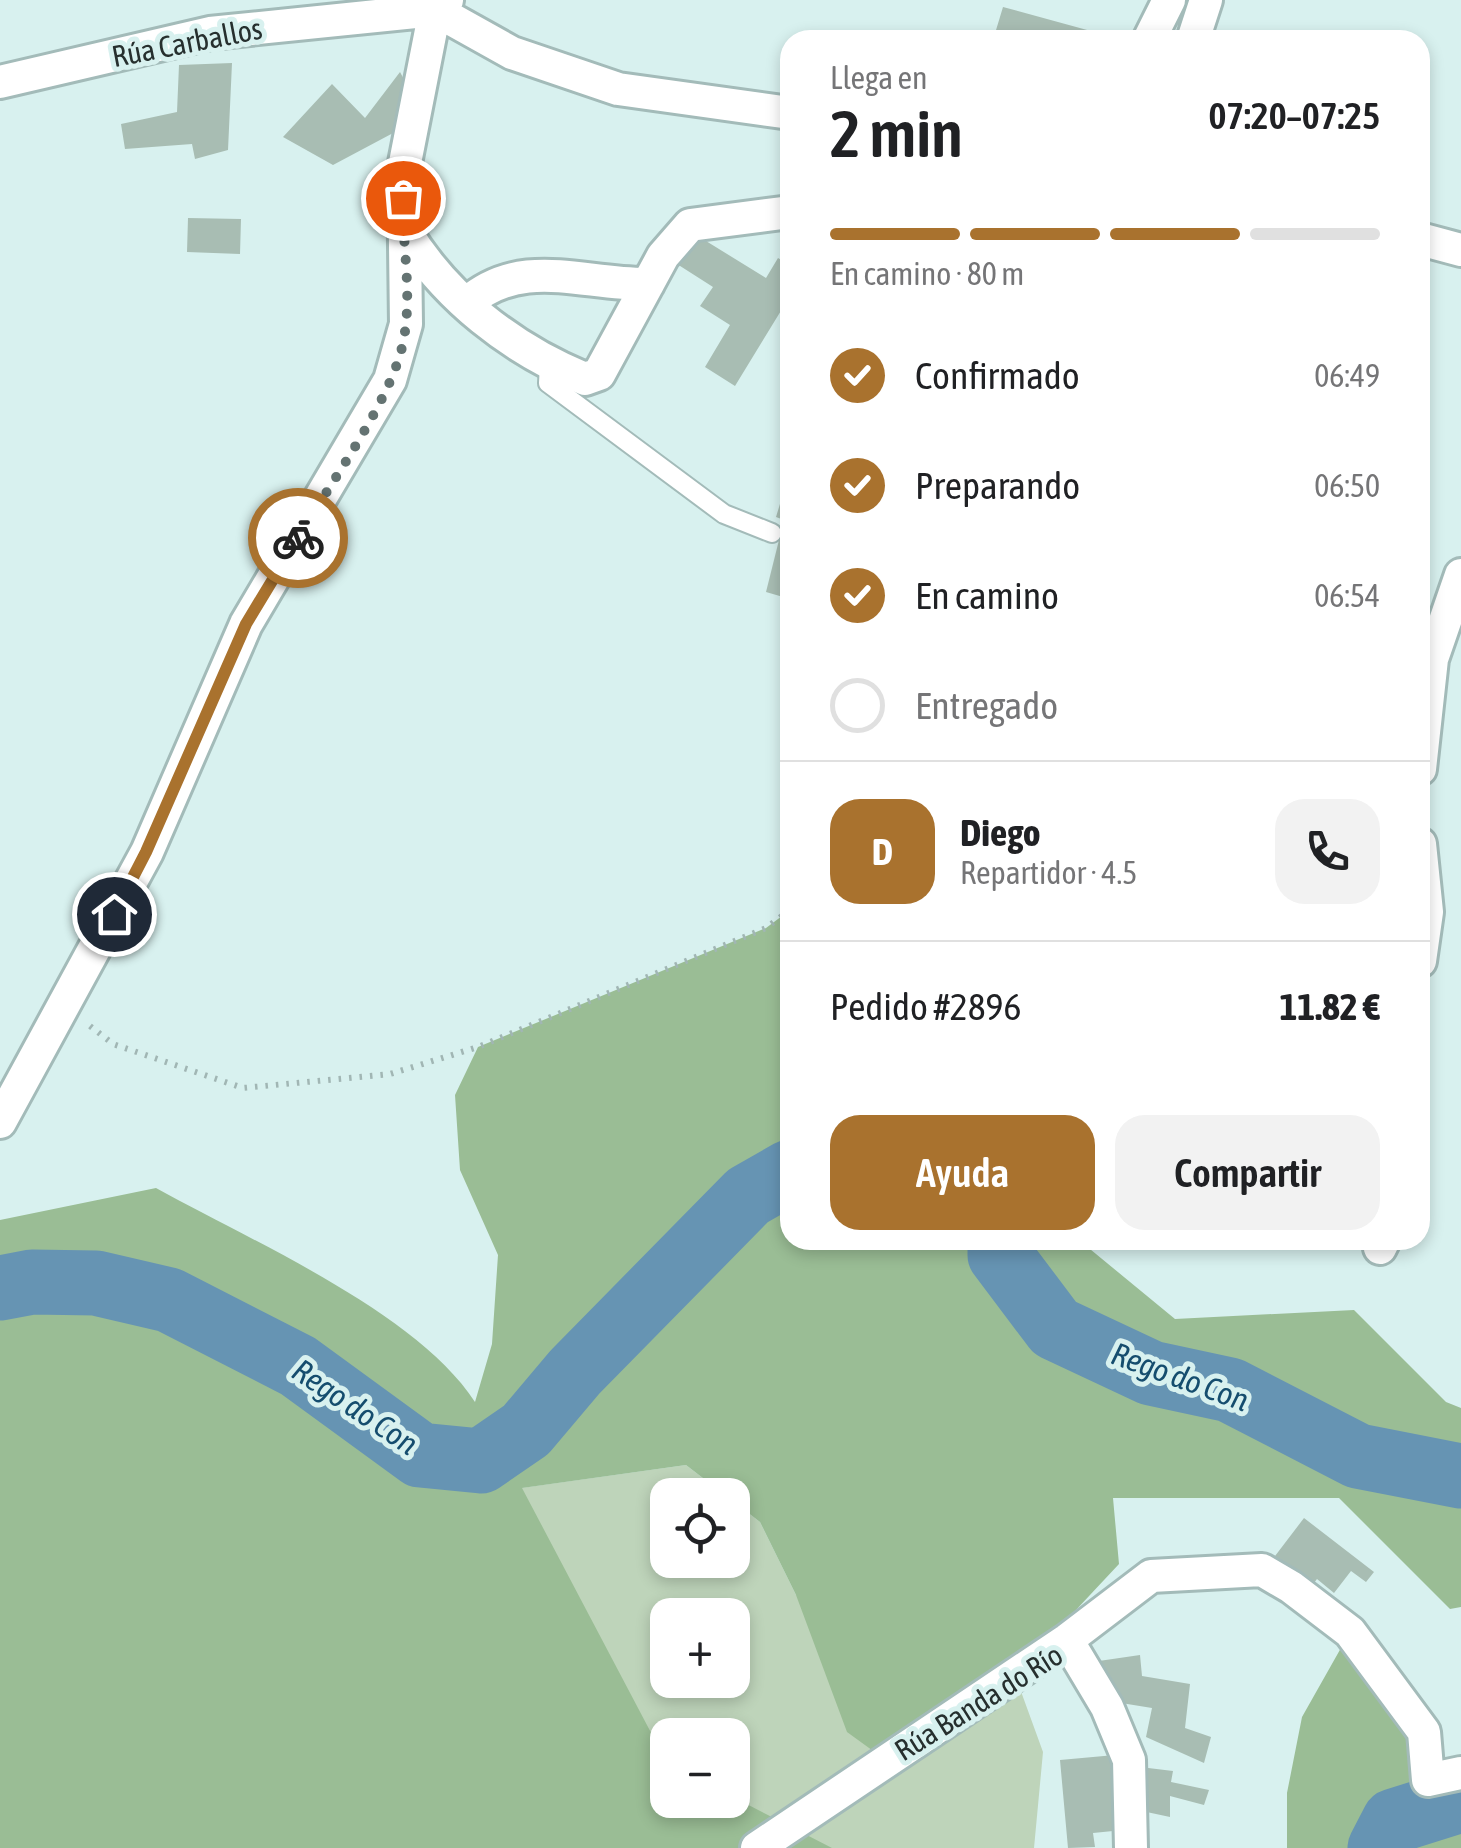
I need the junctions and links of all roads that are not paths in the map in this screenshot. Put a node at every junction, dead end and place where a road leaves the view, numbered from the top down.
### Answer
1 (1169, 0) edge
2 (1206, 0) edge
3 (441, 5) edge
4 (1154, 30) edge
5 (1196, 30) edge
6 (0, 82) edge
7 (780, 112) edge
8 (780, 213) edge
9 (402, 227) junction
10 (1430, 242) edge
11 (1461, 250) edge
12 (648, 284) junction
13 (467, 304) junction
14 (549, 365) junction
15 (772, 533) dead end
16 (1461, 575) edge
17 (1430, 678) edge
18 (0, 1122) edge
19 (1066, 1640) junction
20 (1461, 1773) edge
21 (758, 1848) edge
22 (1132, 1848) edge

1 - 4 street
2 - 5 street
3 - 6 street, Rúa Carballos
3 - 7 street
3 - 9 street
8 - 12 street
9 - 13 street
9 - 18 street
10 - 11 street
12 - 13 street
12 - 14 street
13 - 14 street
14 - 15 lane
16 - 17 street
19 - 20 street
19 - 21 street, Rúa Banda do Río
19 - 22 street, Rúa Banda do Río

